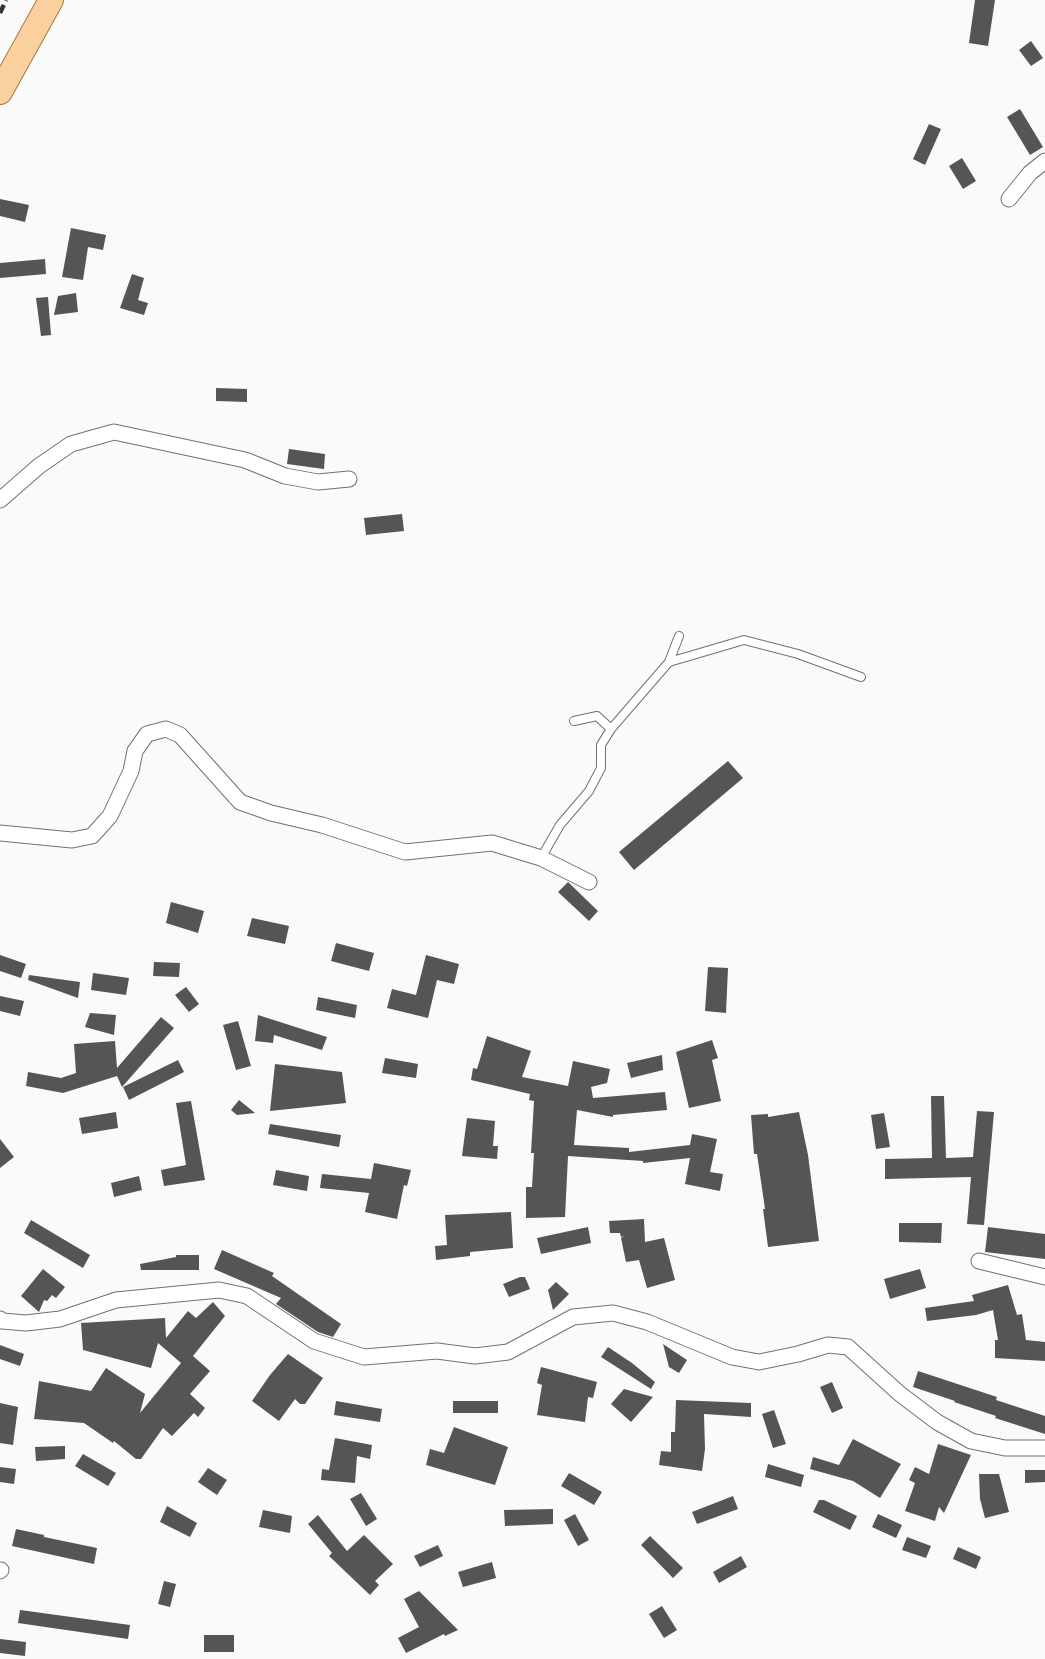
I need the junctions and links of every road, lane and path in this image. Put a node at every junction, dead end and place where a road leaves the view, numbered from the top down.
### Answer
1 (51, 0) edge
2 (0, 93) edge
3 (1045, 161) edge
4 (1009, 200) dead end
5 (349, 479) dead end
6 (0, 500) edge
7 (678, 636) dead end
8 (669, 662) junction
9 (861, 676) dead end
10 (574, 721) dead end
11 (611, 729) junction
12 (0, 833) edge
13 (541, 858) junction
14 (589, 882) dead end
15 (979, 1261) dead end
16 (1045, 1277) edge
17 (0, 1319) edge
18 (1045, 1448) edge

1 - 2 main road
3 - 4 street
5 - 6 street
7 - 8 lane
8 - 9 lane
8 - 11 lane
10 - 11 lane
11 - 13 lane
12 - 13 street
13 - 14 street
15 - 16 street
17 - 18 street

